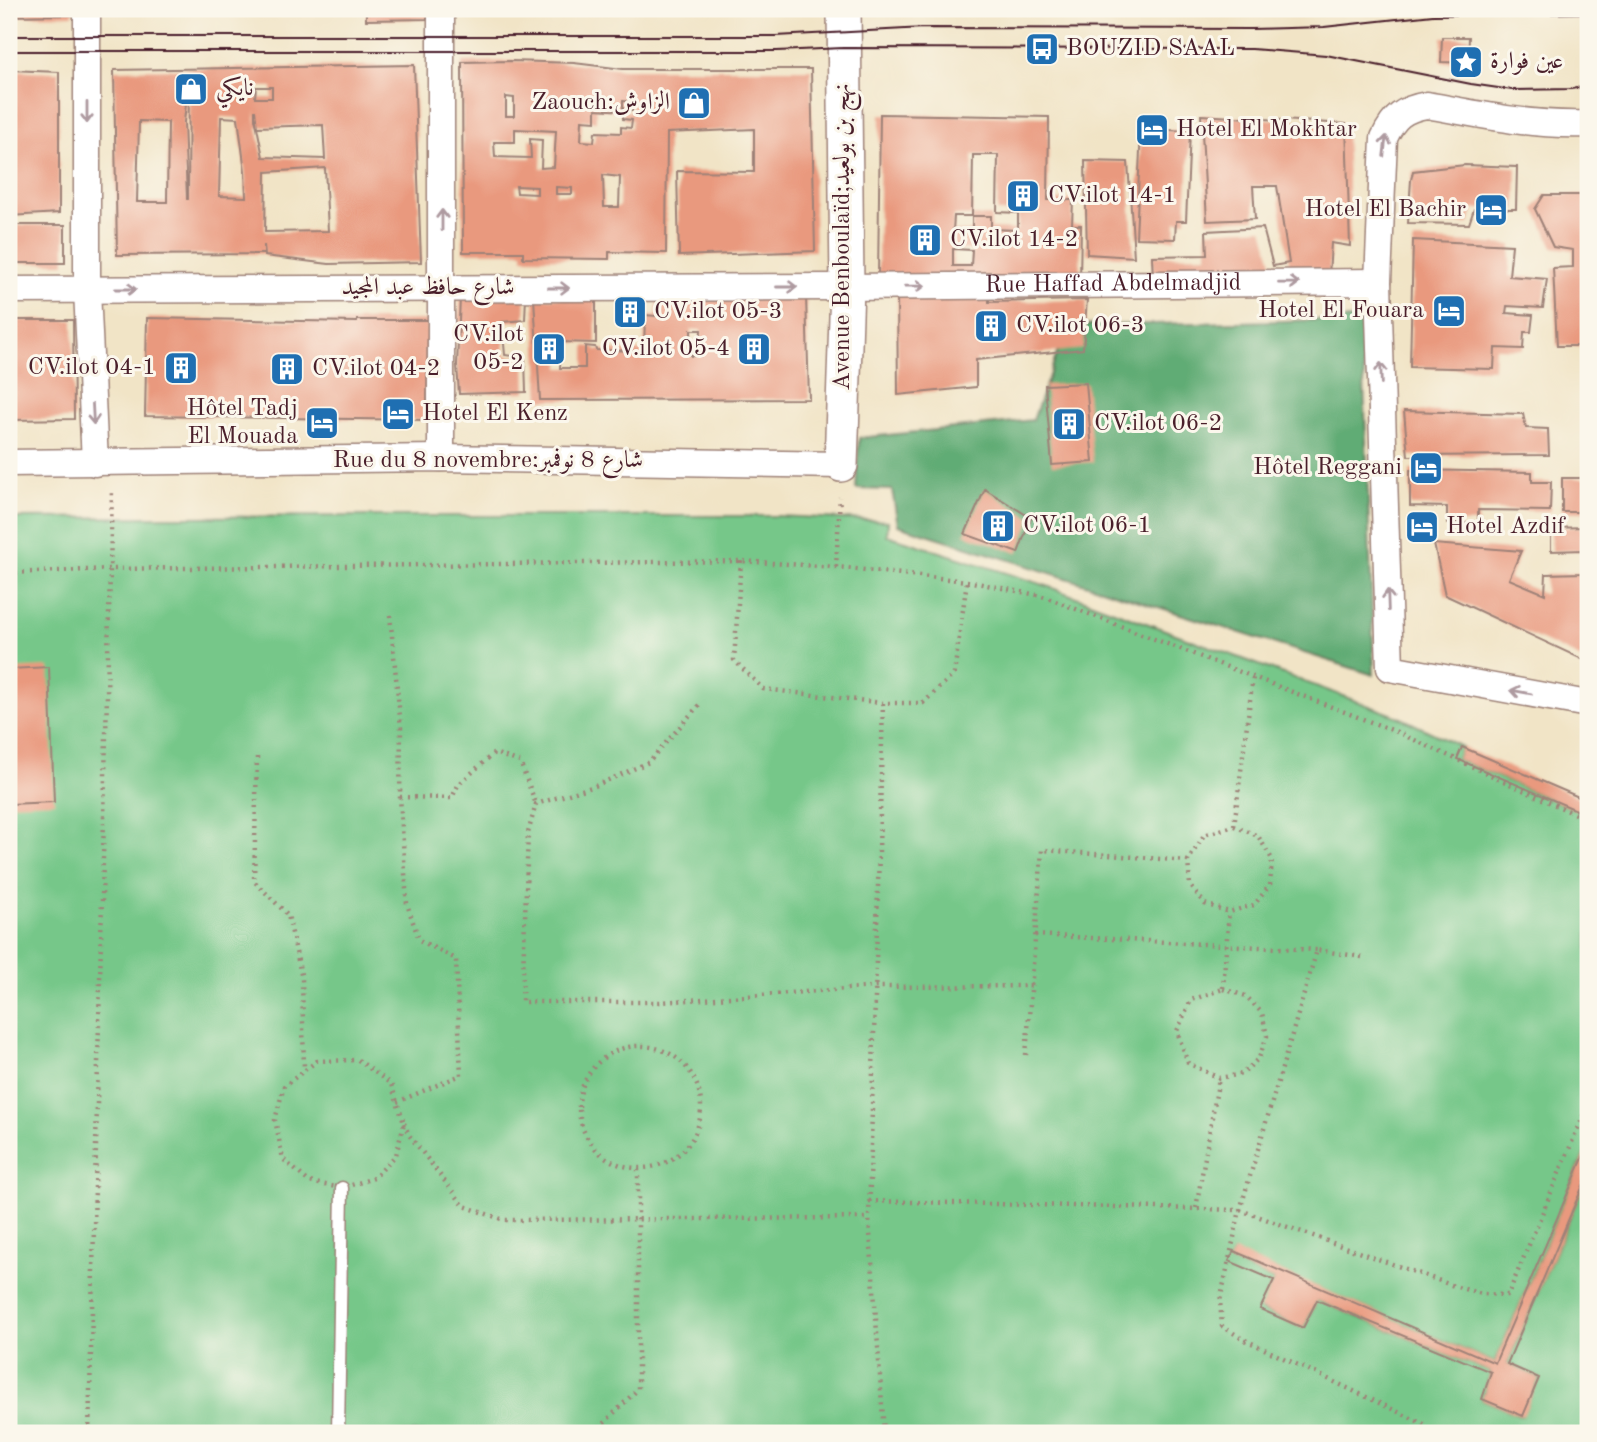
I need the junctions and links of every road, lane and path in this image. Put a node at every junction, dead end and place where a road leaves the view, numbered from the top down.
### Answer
1 (87, 9) edge
2 (441, 9) edge
3 (844, 9) edge
4 (1588, 124) edge
5 (1378, 282) junction
6 (846, 287) junction
7 (442, 288) junction
8 (87, 289) junction
9 (9, 290) edge
10 (441, 458) junction
11 (104, 462) junction
12 (9, 463) edge
13 (841, 465) junction
14 (741, 561) junction
15 (836, 567) junction
16 (110, 569) junction
17 (9, 573) edge
18 (967, 581) junction
19 (390, 615) dead end
20 (1253, 677) junction
21 (883, 703) junction
22 (1588, 704) edge
23 (699, 705) dead end
24 (257, 757) dead end
25 (400, 797) junction
26 (536, 804) junction
27 (1588, 820) edge
28 (1234, 826) junction
29 (1188, 861) junction
30 (1229, 912) junction
31 (1035, 935) junction
32 (1226, 946) junction
33 (1317, 950) junction
34 (1362, 957) dead end
35 (1031, 986) junction
36 (875, 987) junction
37 (1223, 989) junction
38 (1026, 1055) dead end
39 (304, 1071) junction
40 (1219, 1078) junction
41 (397, 1102) junction
42 (1588, 1104) edge
43 (404, 1123) junction
44 (638, 1170) junction
45 (342, 1188) junction
46 (869, 1201) junction
47 (1196, 1209) junction
48 (1240, 1210) junction
49 (869, 1218) junction
50 (638, 1219) junction
51 (89, 1433) edge
52 (338, 1433) edge
53 (594, 1433) edge
54 (884, 1433) edge
55 (1428, 1433) edge

1 -> 8 street
7 -> 2 street
3 - 6 street, Avenue Benboulaïd;نهج بن بولعيد
5 -> 4 street
6 -> 5 street, Rue Haffad Abdelmadjid
22 -> 5 street
7 -> 6 street, شارع حافظ عبد المجيد
6 - 13 street, Avenue Benboulaïd;نهج بن بولعيد
8 -> 7 street, شارع حافظ عبد المجيد
7 - 10 street
8 - 9 street, شارع حافظ عبد المجيد
8 -> 11 street
10 - 11 street, Rue du 8 novembre;شارع 8 نوفمبر
10 - 13 street, Rue du 8 novembre;شارع 8 نوفمبر
11 - 12 street, Rue du 8 novembre;شارع 8 نوفمبر
11 - 16 path
13 - 15 path
14 - 15 path
14 - 16 path
14 - 21 path
15 - 18 path
16 - 17 path
16 - 51 path
18 - 20 path
18 - 21 path
19 - 25 path
20 - 27 path
20 - 28 path
21 - 36 path
23 - 26 path
24 - 39 path
25 - 26 path
25 - 41 path
26 - 36 path
28 - 29 path
28 - 30 path
29 - 30 path
29 - 31 path
30 - 32 path
31 - 32 path
31 - 35 path
32 - 33 path
32 - 37 path
33 - 34 path
33 - 48 path
35 - 36 path
35 - 38 path
36 - 46 path
37 - 40 path
37 - 40 path
39 - 41 path
39 - 45 path
40 - 47 path
41 - 43 path
42 - 48 path
43 - 45 path
43 - 50 path
44 - 44 path
44 - 50 path
45 - 52 lane
46 - 47 path
46 - 49 path
47 - 48 path
48 - 55 path
49 - 50 path
49 - 54 path
50 - 53 path

